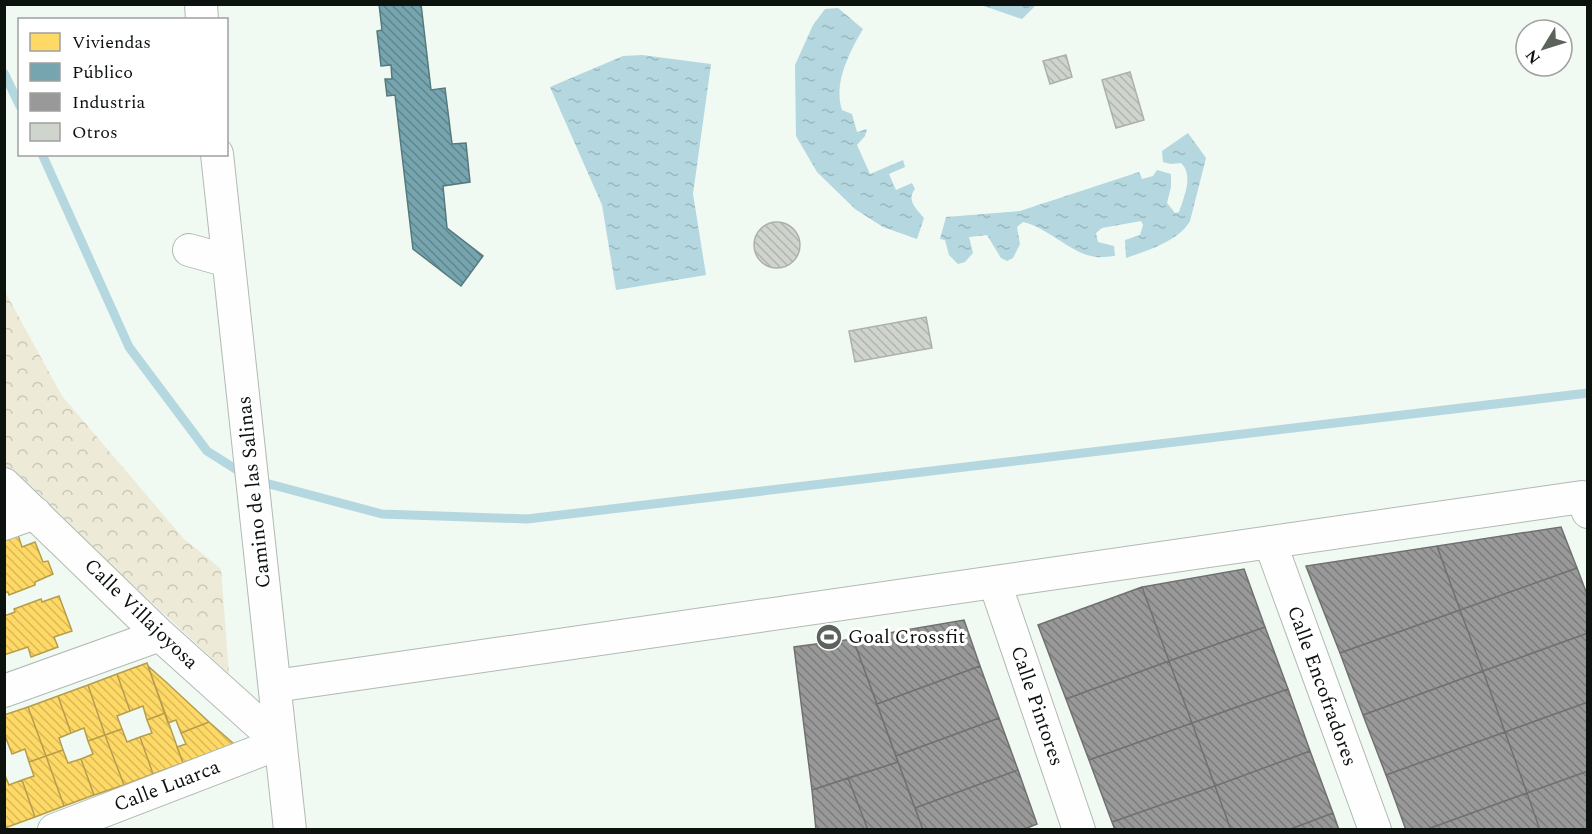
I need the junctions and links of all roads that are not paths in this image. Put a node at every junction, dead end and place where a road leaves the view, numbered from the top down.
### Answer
1 (217, 156) edge
2 (189, 250) dead end
3 (228, 261) junction
4 (4, 484) edge
5 (1585, 505) edge
6 (35, 513) junction
7 (4, 524) edge
8 (1270, 542) junction
9 (995, 583) junction
10 (160, 634) junction
11 (275, 686) junction
12 (4, 691) edge
13 (280, 743) junction
14 (54, 830) edge
15 (290, 830) edge
16 (1079, 830) edge
17 (1375, 830) edge

1 - 3 street, Camino de las Salinas
2 - 3 street
3 - 11 street, Camino de las Salinas
4 - 6 street, Calle Villajoyosa
5 - 8 street
6 - 7 street
6 - 10 street, Calle Villajoyosa
8 - 9 street
8 - 17 street, Calle Encofradores
9 - 11 street
9 - 16 street, Calle Pintores
10 - 12 street
10 - 13 street, Calle Villajoyosa
11 - 13 street, Camino de las Salinas
13 - 14 street, Calle Luarca
13 - 15 street, Camino de las Salinas

